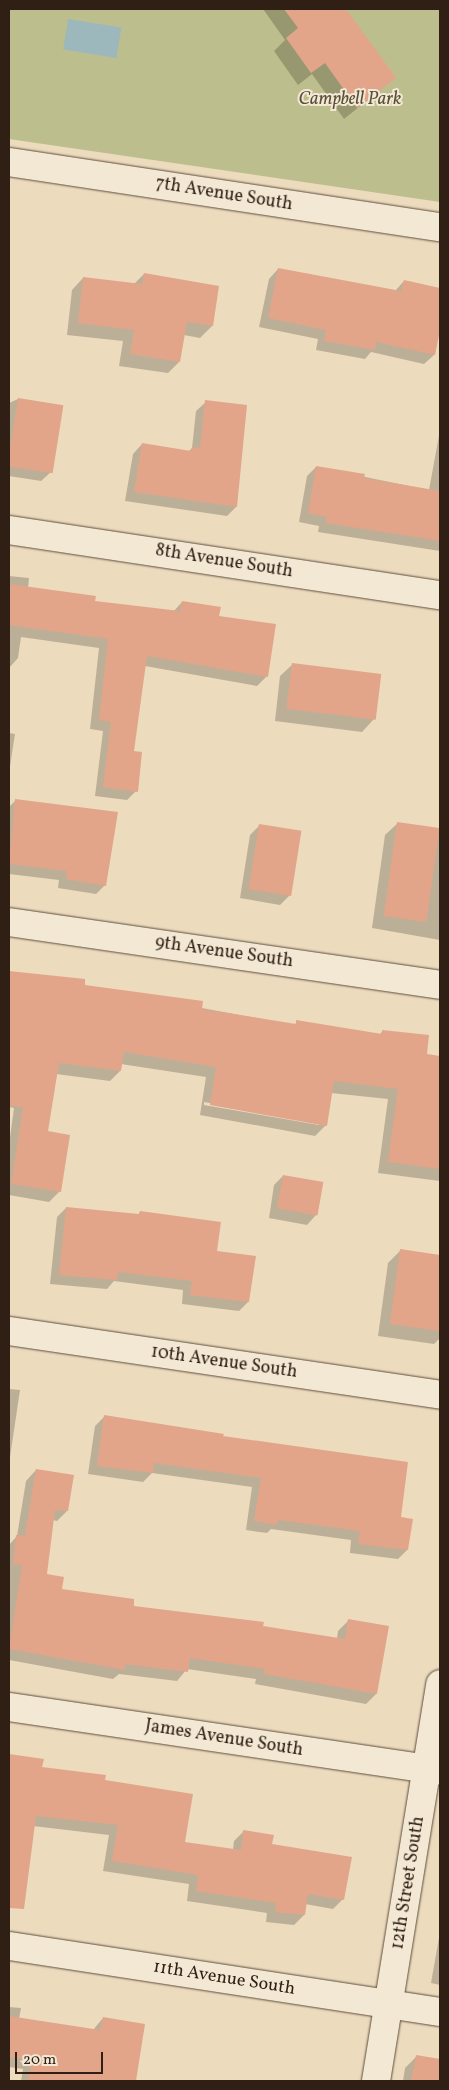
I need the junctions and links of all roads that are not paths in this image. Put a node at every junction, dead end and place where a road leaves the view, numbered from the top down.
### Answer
1 (9, 162) edge
2 (440, 227) edge
3 (9, 530) edge
4 (440, 595) edge
5 (9, 922) edge
6 (440, 985) edge
7 (9, 1330) edge
8 (440, 1394) edge
9 (440, 1684) edge
10 (9, 1707) edge
11 (434, 1770) edge
12 (9, 1946) edge
13 (389, 2004) junction
14 (440, 2012) edge
15 (376, 2081) edge

1 - 2 street, 7th Avenue South
3 - 4 street, 8th Avenue South
5 - 6 street, 9th Avenue South
7 - 8 street, 10th Avenue South
9 - 11 street, 12th Street South
10 - 11 street, James Avenue South
11 - 13 street, 12th Street South
12 - 13 street, 11th Avenue South
13 - 14 street, 11th Avenue South
13 - 15 street, 12th Street South

